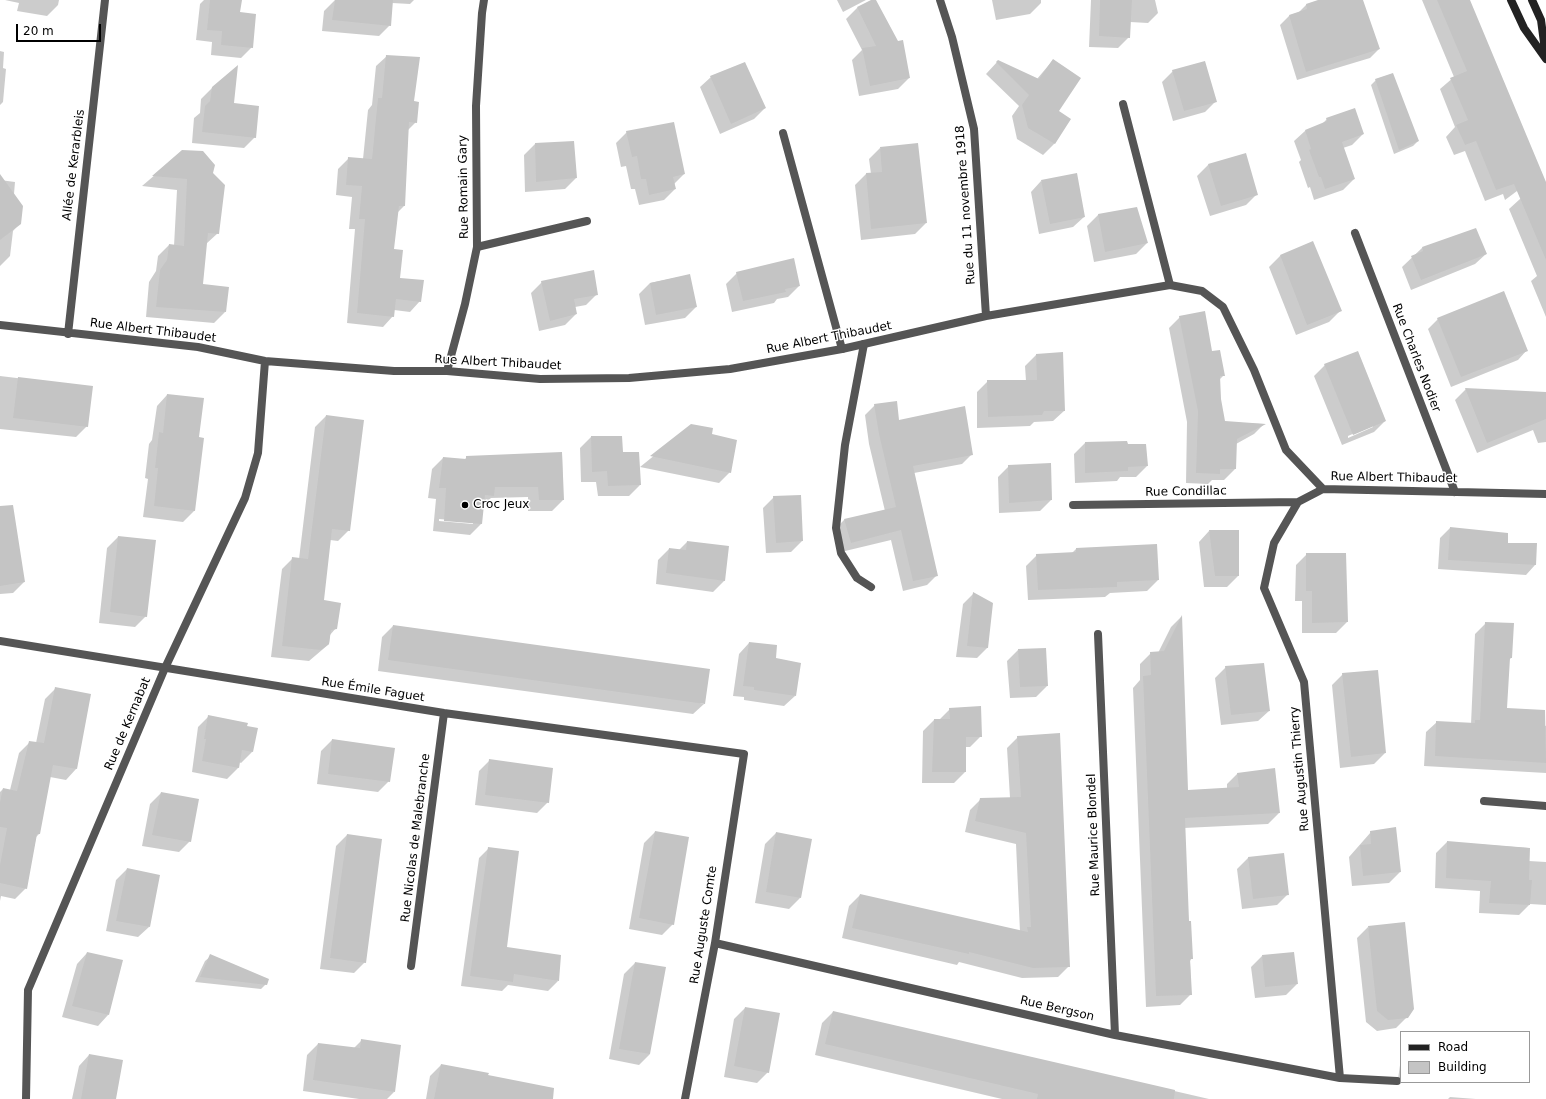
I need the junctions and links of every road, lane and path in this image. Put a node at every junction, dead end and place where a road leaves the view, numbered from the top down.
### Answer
1 (105, 0) edge
2 (484, 0) edge
3 (940, 0) edge
4 (1511, 0) edge
5 (1532, 0) edge
6 (1546, 59) edge
7 (1123, 104) dead end
8 (783, 133) dead end
9 (587, 221) dead end
10 (1355, 233) dead end
11 (477, 247) junction
12 (1170, 286) junction
13 (986, 316) junction
14 (0, 325) edge
15 (68, 334) junction
16 (864, 344) junction
17 (842, 349) junction
18 (265, 361) junction
19 (447, 372) junction
20 (1323, 488) junction
21 (1455, 492) junction
22 (1546, 494) edge
23 (1298, 502) junction
24 (1073, 506) dead end
25 (871, 587) dead end
26 (1098, 634) dead end
27 (0, 641) edge
28 (165, 668) junction
29 (444, 714) junction
30 (744, 754) joint
31 (1484, 801) dead end
32 (1546, 806) edge
33 (715, 942) junction
34 (411, 966) dead end
35 (1115, 1035) junction
36 (1340, 1078) junction
37 (1397, 1081) dead end
38 (26, 1099) edge
39 (685, 1099) edge

1 - 15 street, Allée de Kerarbleis
2 - 11 street, Rue Romain Gary
3 - 13 street, Rue du 11 novembre 1918
4 - 6 main road
5 - 6 main road
7 - 12 street
8 - 17 street
9 - 11 street
10 - 21 street, Rue Charles Nodier
11 - 19 street, Rue Romain Gary
12 - 13 street, Rue Albert Thibaudet
12 - 20 street, Rue Albert Thibaudet
13 - 16 street, Rue Albert Thibaudet
14 - 15 street, Rue Albert Thibaudet
15 - 18 street, Rue Albert Thibaudet
16 - 17 street, Rue Albert Thibaudet
16 - 25 street
17 - 19 street, Rue Albert Thibaudet
18 - 19 street, Rue Albert Thibaudet
18 - 28 street, Rue de Kernabat
20 - 21 street, Rue Albert Thibaudet
20 - 23 street
21 - 22 street, Rue Albert Thibaudet
23 - 24 street, Rue Condillac
23 - 36 street, Rue Augustin Thierry
26 - 35 street, Rue Maurice Blondel
27 - 28 street, Rue Émile Faguet
28 - 29 street, Rue Émile Faguet
28 - 38 street, Rue de Kernabat
29 - 30 street, Rue Émile Faguet
29 - 34 street, Rue Nicolas de Malebranche
30 - 33 street, Rue Auguste Comte
31 - 32 street
33 - 35 street, Rue Bergson
33 - 39 street, Rue Auguste Comte
35 - 36 street, Rue Bergson
36 - 37 street, Rue Bergson

